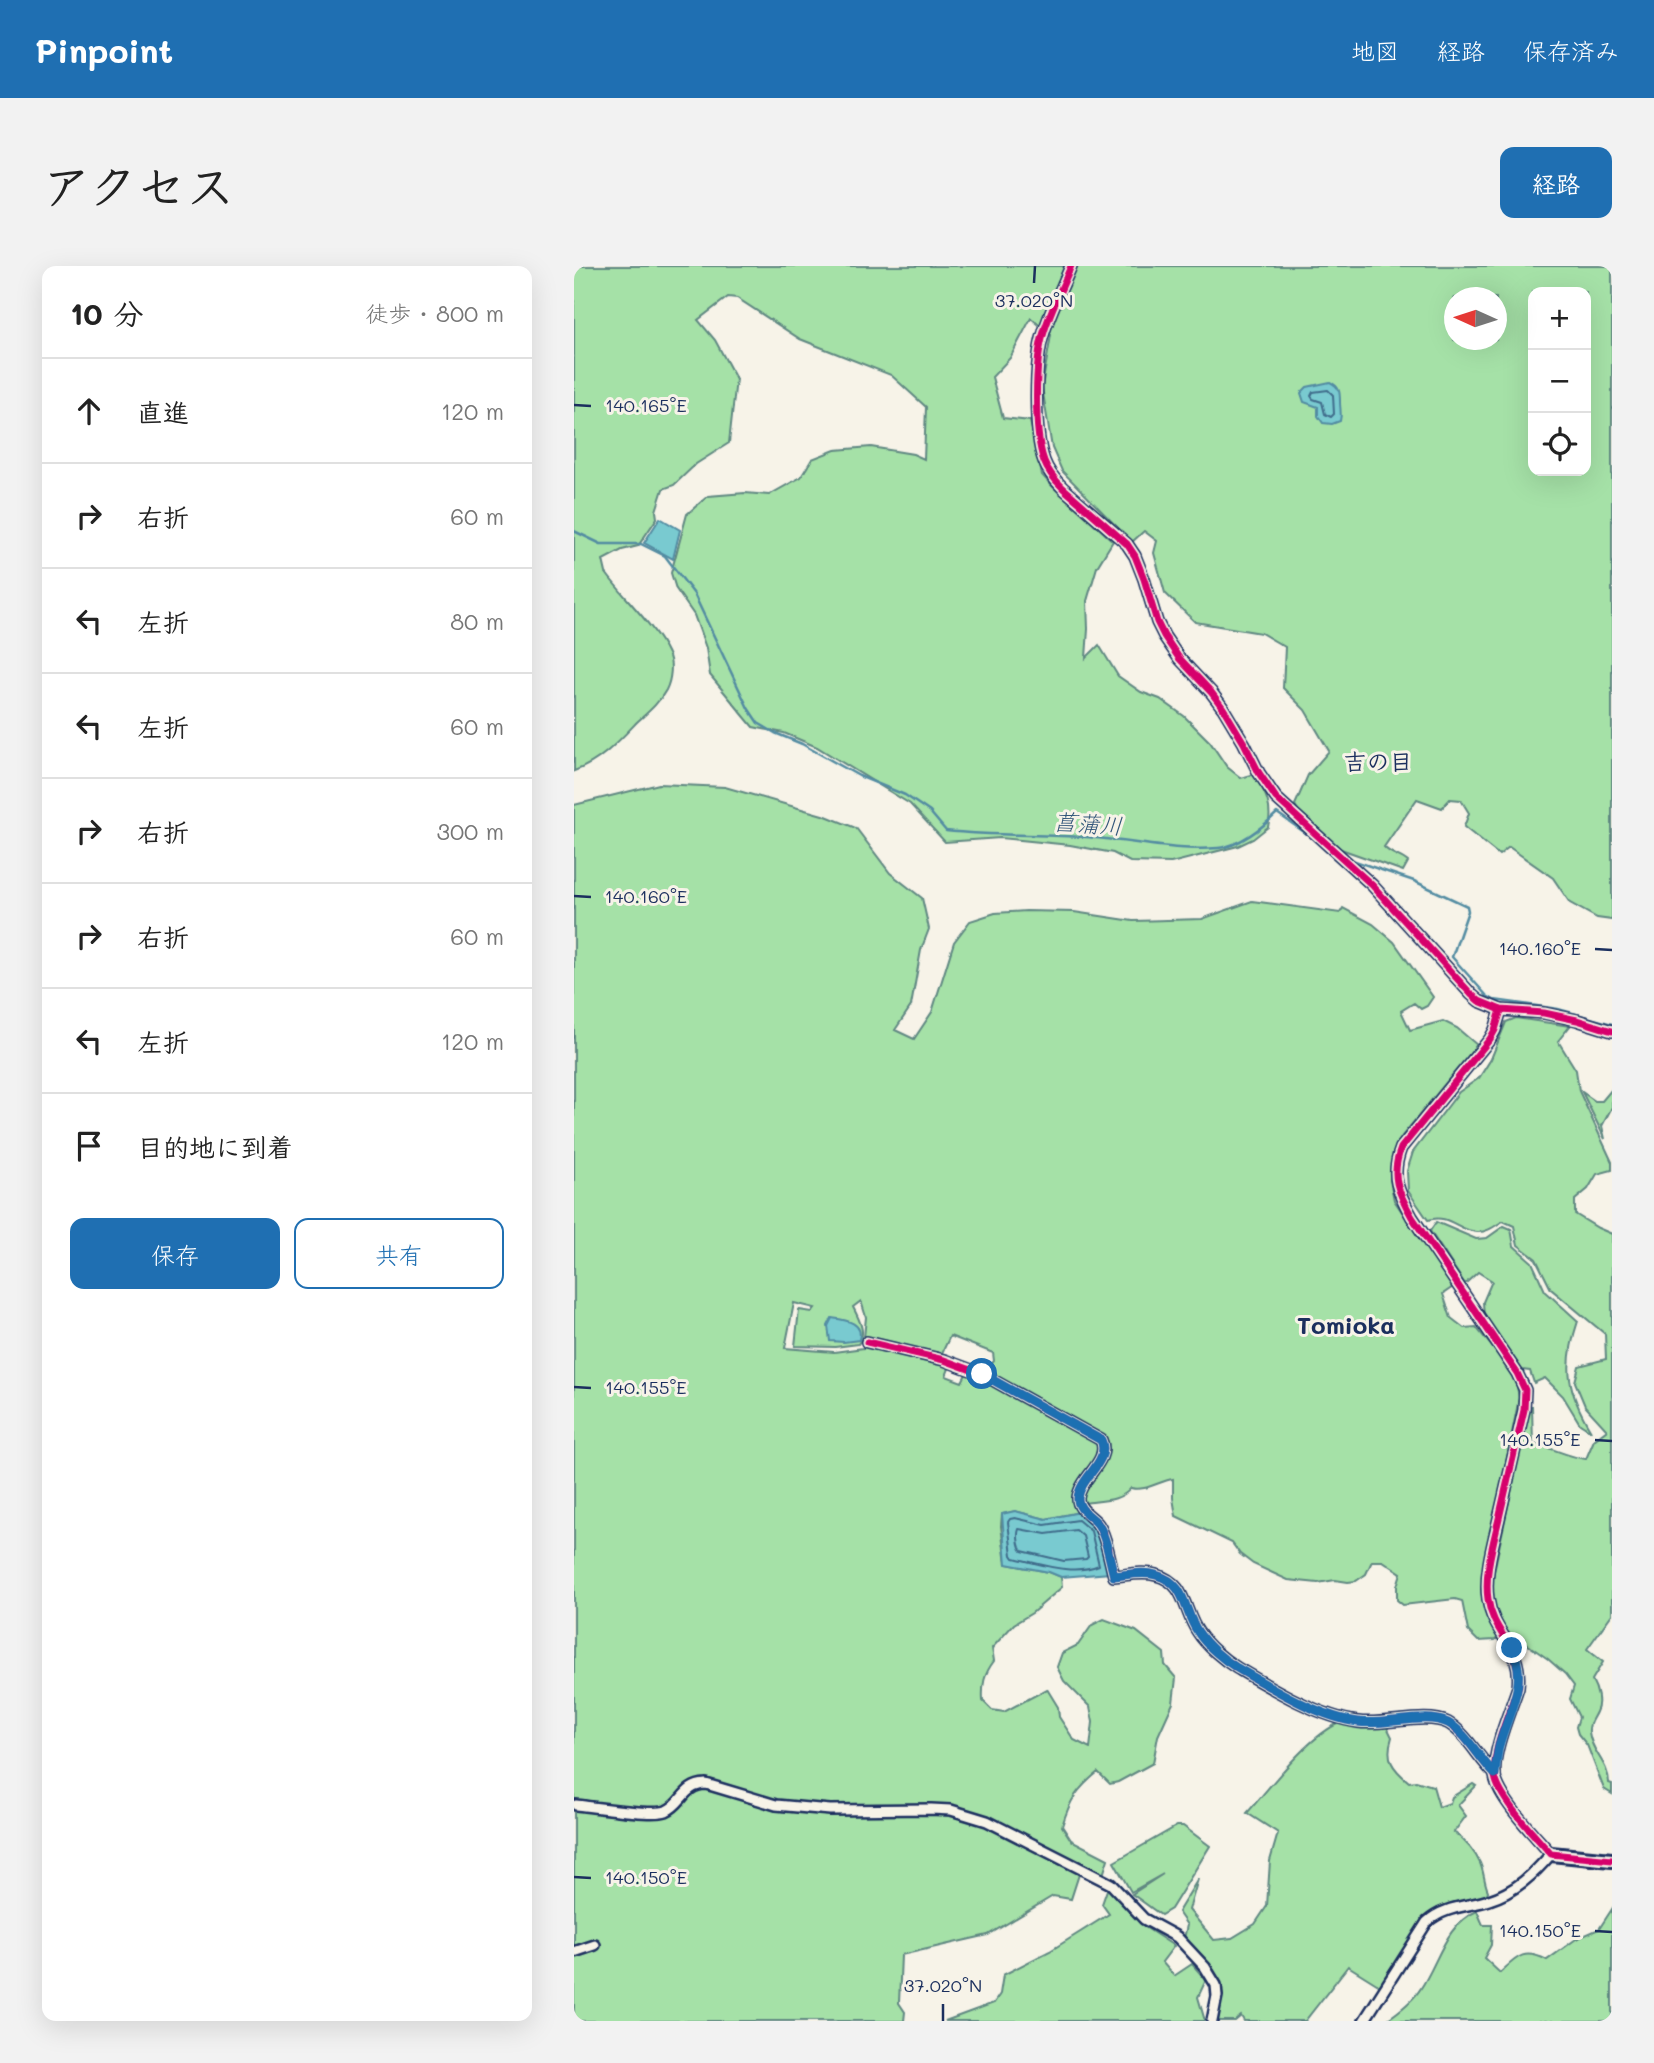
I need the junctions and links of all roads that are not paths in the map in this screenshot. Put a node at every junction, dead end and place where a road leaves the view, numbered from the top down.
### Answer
1 (1071, 266) edge
2 (1501, 1010) junction
3 (1612, 1031) edge
4 (867, 1342) dead end
5 (1495, 1774) junction
6 (576, 1805) dead end
7 (1551, 1854) junction
8 (1612, 1860) edge
9 (595, 1945) dead end
10 (574, 1952) edge
11 (1212, 2021) edge
12 (1364, 2021) edge

1 - 2 street
2 - 3 street
2 - 5 street
4 - 5 street
5 - 7 street
6 - 11 street
7 - 8 street
7 - 12 street
9 - 10 street

